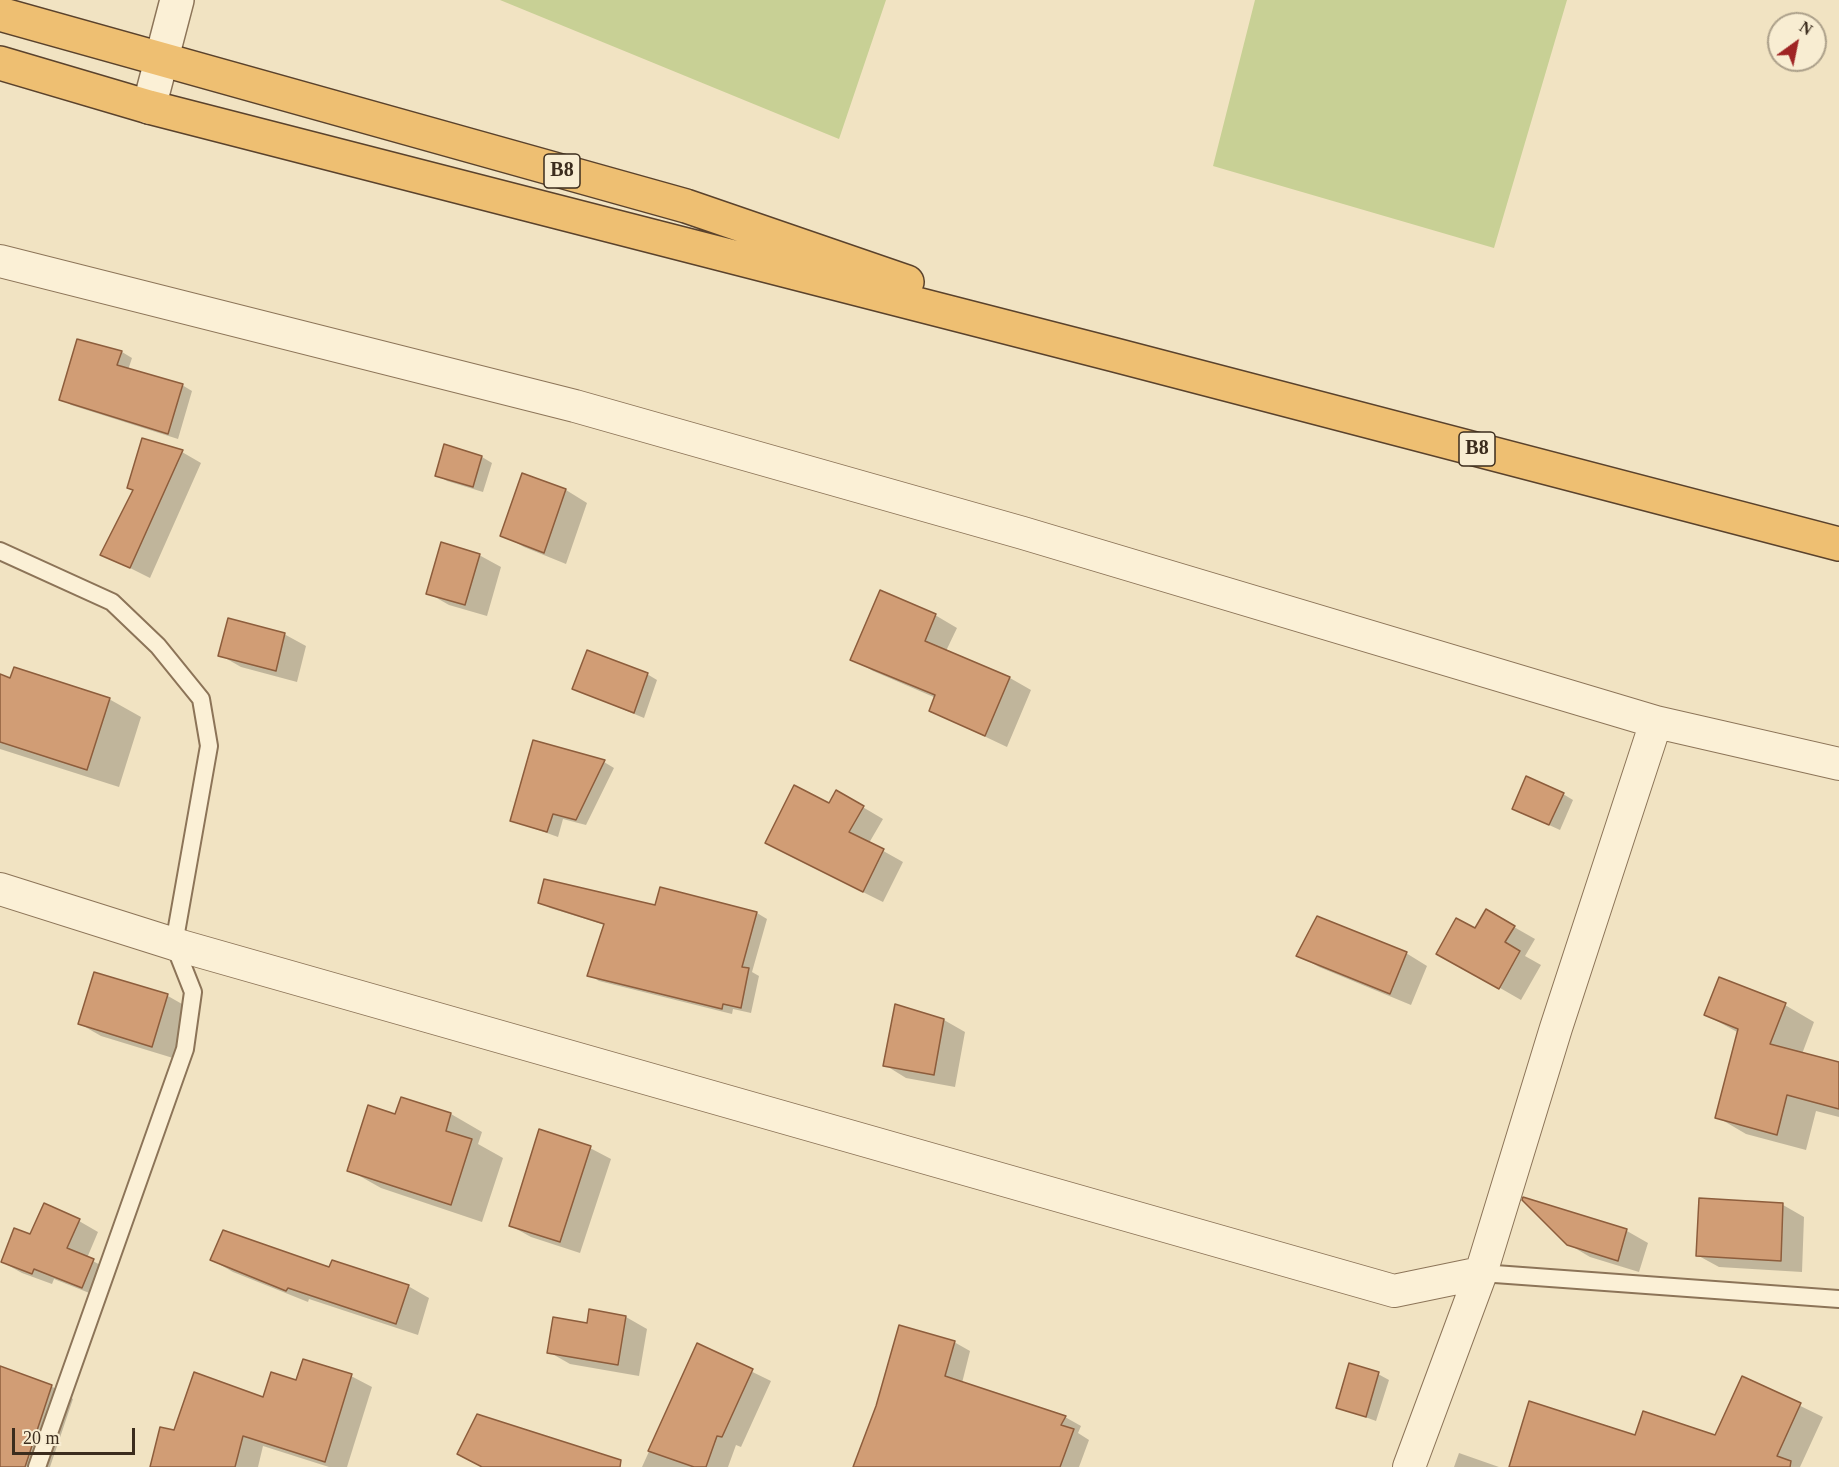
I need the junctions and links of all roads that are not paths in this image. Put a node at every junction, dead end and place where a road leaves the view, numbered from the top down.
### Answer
1 (177, 0) edge
2 (0, 14) edge
3 (162, 59) junction
4 (0, 63) edge
5 (149, 107) junction
6 (0, 261) edge
7 (1115, 354) junction
8 (1839, 544) edge
9 (0, 551) edge
10 (1656, 722) junction
11 (1839, 764) edge
12 (0, 888) edge
13 (174, 944) junction
14 (1481, 1273) junction
15 (1839, 1299) edge
16 (37, 1467) edge
17 (1409, 1467) edge

1 - 3 street
2 - 3 highway, B8
3 - 5 street
3 - 7 highway, B8
4 - 5 highway, B8
5 - 7 highway, B8
6 - 10 street
7 - 8 highway, B8
9 - 13 lane
10 - 11 street
10 - 14 street
12 - 13 street
13 - 14 street
13 - 16 lane
14 - 15 lane
14 - 17 street

